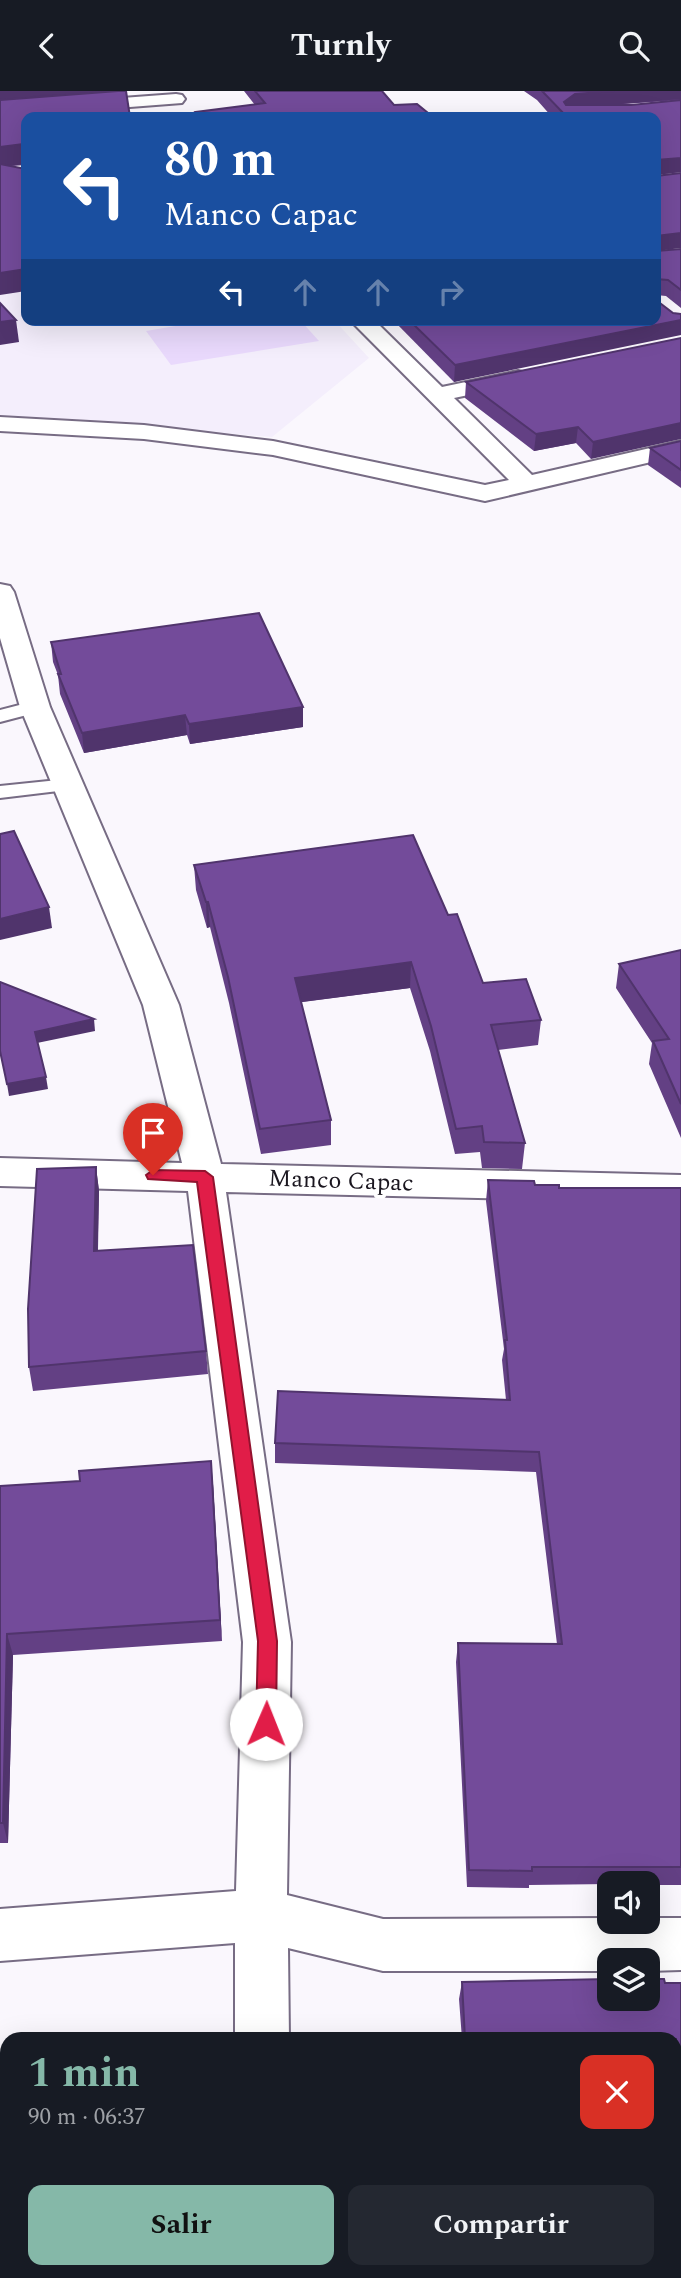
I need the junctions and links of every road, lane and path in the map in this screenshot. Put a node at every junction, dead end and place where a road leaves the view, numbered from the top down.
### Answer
1 (175, 102) edge
2 (0, 112) edge
3 (367, 326) edge
4 (545, 372) edge
5 (436, 395) junction
6 (0, 424) edge
7 (681, 448) edge
8 (526, 484) junction
9 (0, 592) edge
10 (17, 711) edge
11 (68, 785) junction
12 (0, 792) edge
13 (0, 1172) edge
14 (205, 1177) junction
15 (681, 1189) edge
16 (261, 1915) junction
17 (0, 1935) edge
18 (681, 1944) edge
19 (262, 2032) edge

1 - 2 street
3 - 5 street
4 - 5 street
5 - 8 street
6 - 8 street
7 - 8 street
9 - 10 street
10 - 11 street
11 - 12 lane
11 - 14 street
13 - 14 street, Manco Capac
14 - 15 street, Manco Capac
14 - 16 street
16 - 17 street
16 - 18 street
16 - 19 street

